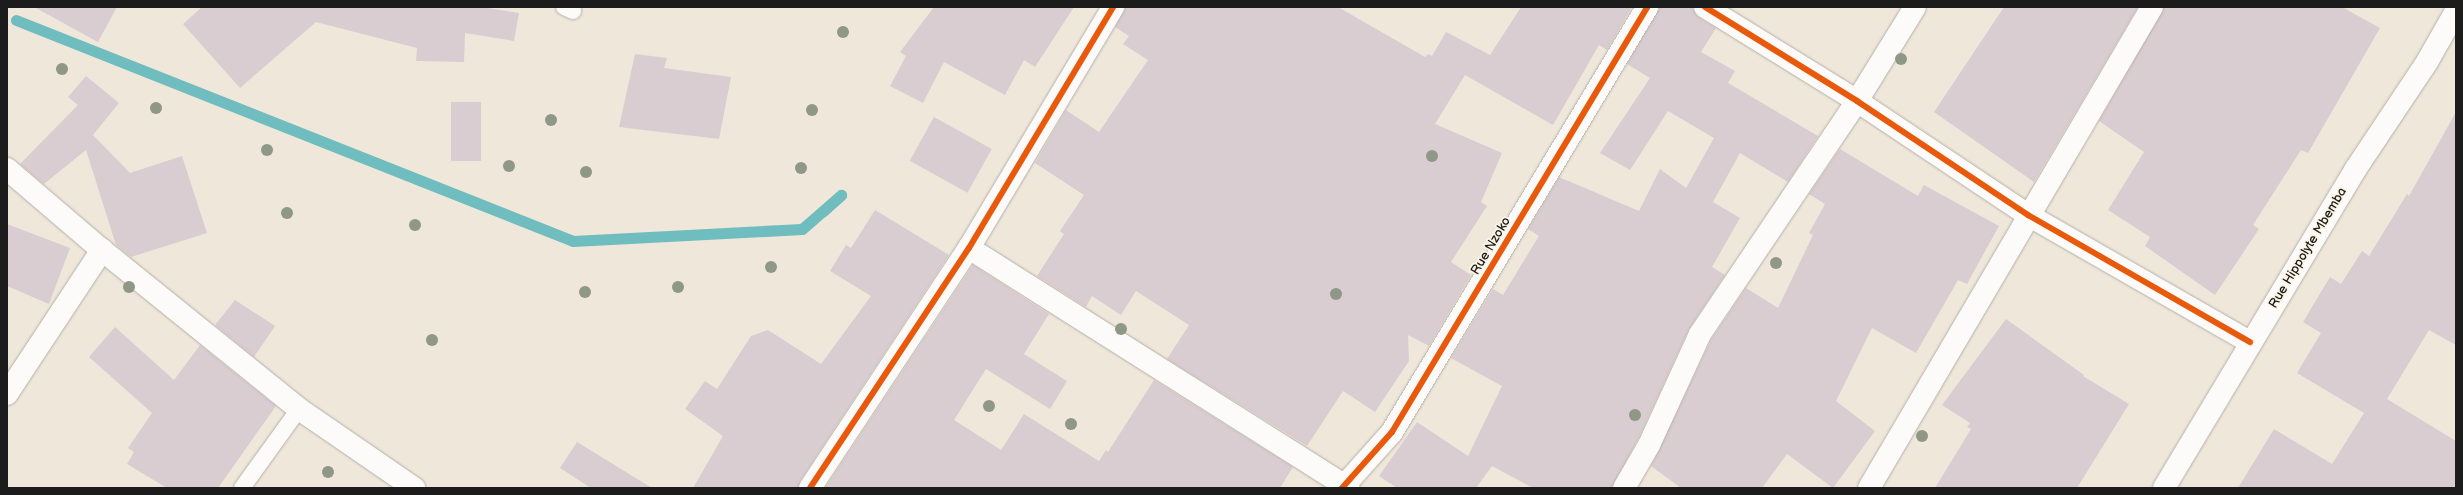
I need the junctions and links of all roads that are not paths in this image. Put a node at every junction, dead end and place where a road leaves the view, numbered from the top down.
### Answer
1 (1114, 7) edge
2 (1647, 7) edge
3 (1705, 7) edge
4 (1915, 7) edge
5 (2152, 7) edge
6 (2456, 11) edge
7 (1857, 101) junction
8 (7, 170) edge
9 (2028, 215) junction
10 (969, 248) junction
11 (102, 250) junction
12 (2250, 342) junction
13 (7, 394) edge
14 (299, 409) junction
15 (1345, 487) edge
16 (242, 488) edge
17 (414, 488) edge
18 (810, 488) edge
19 (1624, 488) edge
20 (1869, 488) edge
21 (2164, 488) edge

1 - 10 street
2 - 15 street, Rue Nzoko
3 - 7 street
4 - 7 street
5 - 9 street
6 - 12 street, Rue Hippolyte Mbemba
7 - 9 street
7 - 19 street
8 - 11 street
9 - 12 street
9 - 20 street
10 - 15 street
10 - 18 street
11 - 13 street
11 - 14 street
12 - 21 street, Rue Hippolyte Mbemba
14 - 16 lane
14 - 17 street

